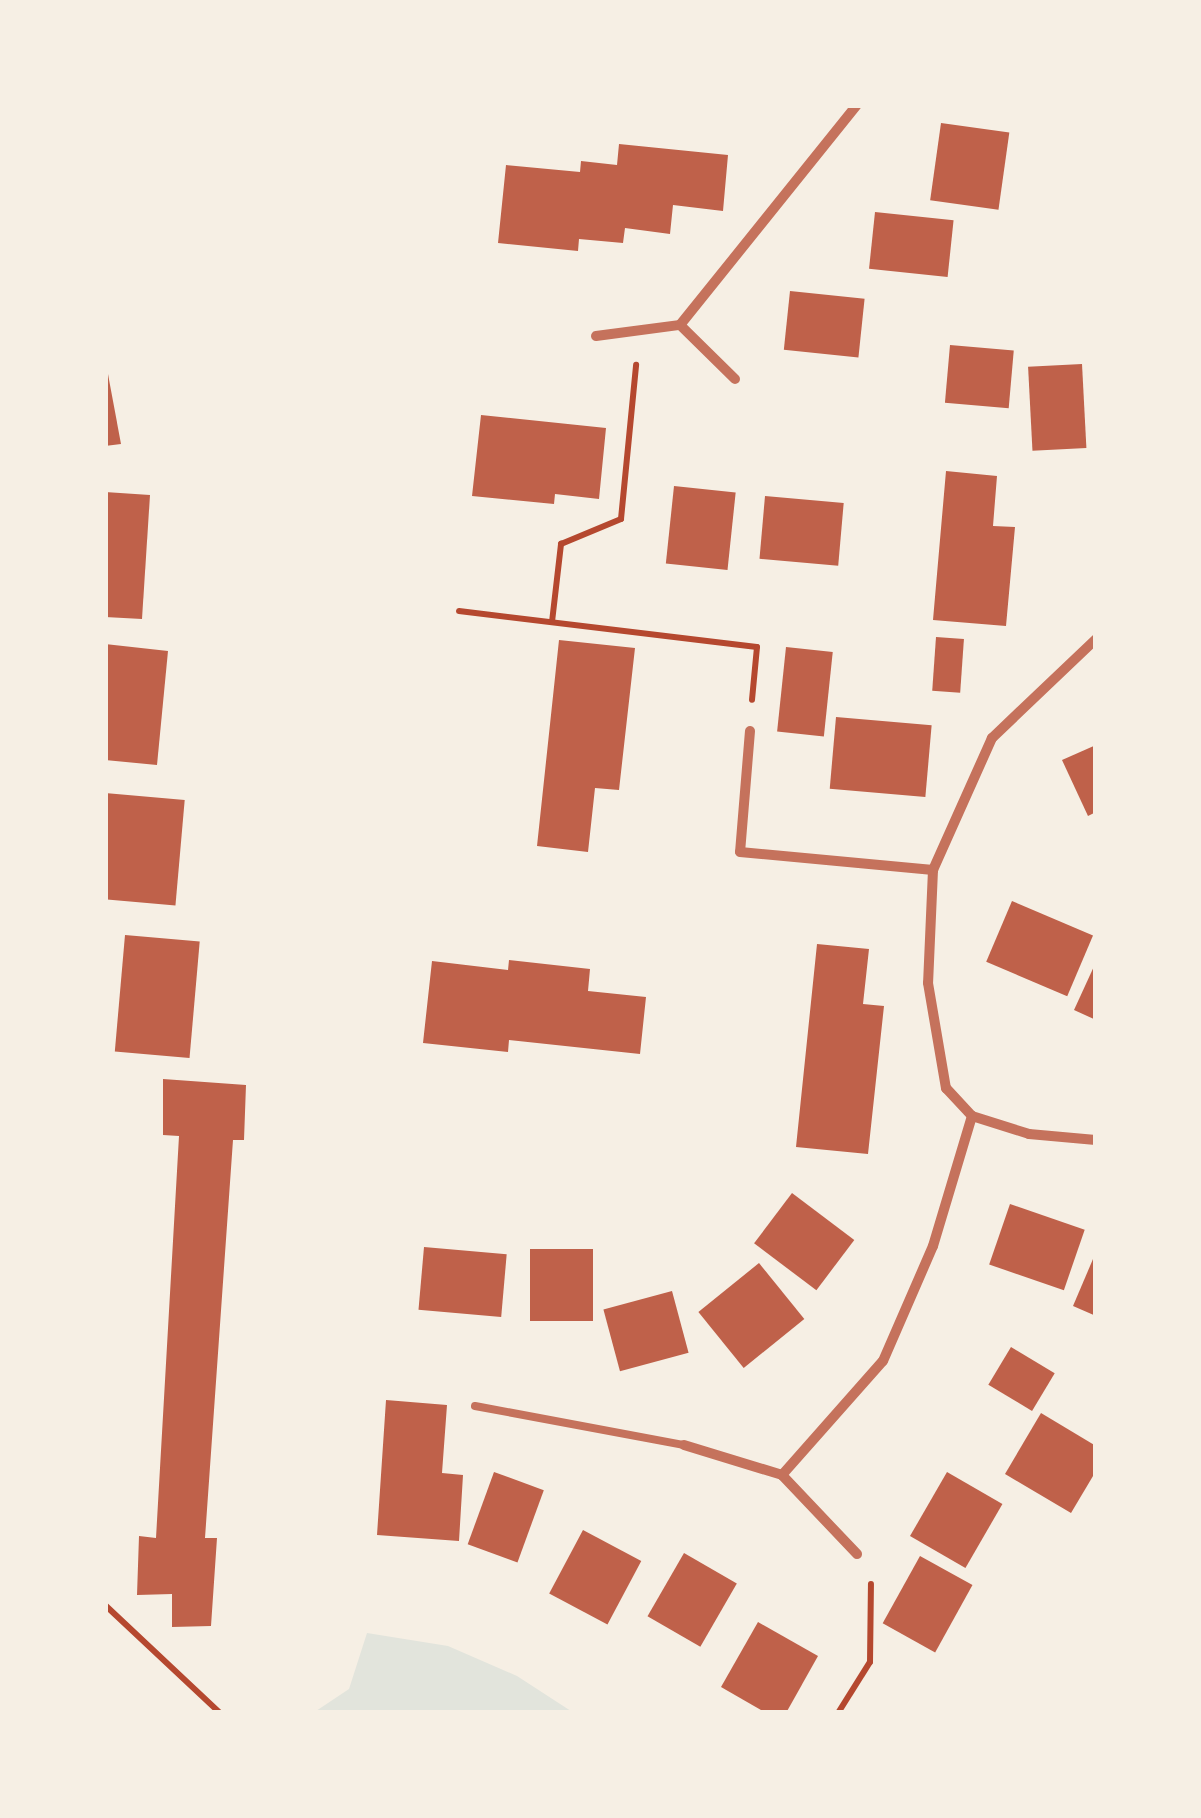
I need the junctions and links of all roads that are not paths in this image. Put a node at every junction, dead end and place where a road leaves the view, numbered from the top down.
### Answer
1 (857, 105) edge
2 (680, 325) junction
3 (596, 336) dead end
4 (735, 379) dead end
5 (1096, 639) edge
6 (750, 731) road end
7 (933, 870) junction
8 (972, 1116) junction
9 (1096, 1140) edge
10 (475, 1406) dead end
11 (684, 1445) joint
12 (782, 1476) junction
13 (857, 1554) road end

1 - 2 street
2 - 3 street
2 - 4 street
5 - 7 street
6 - 7 street
7 - 8 street
8 - 9 street
8 - 12 street
10 - 11 lane
11 - 12 street
12 - 13 street

